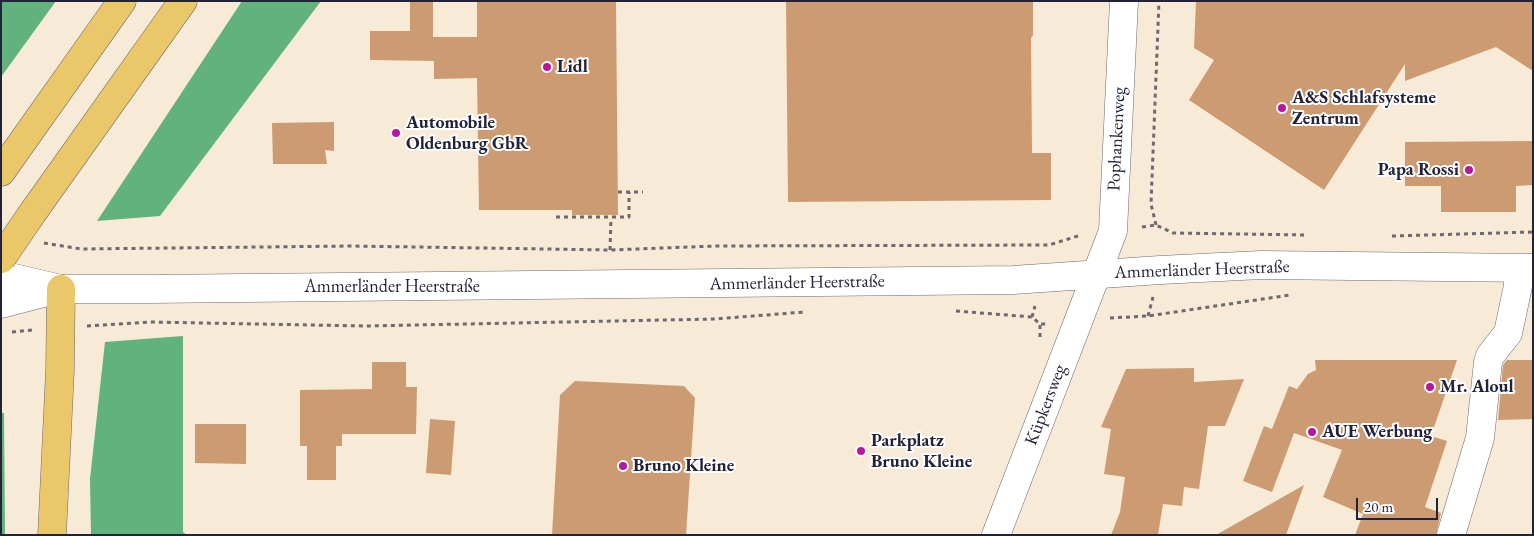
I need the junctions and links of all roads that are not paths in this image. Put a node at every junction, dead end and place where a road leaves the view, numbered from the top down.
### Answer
1 (106, 1) edge
2 (122, 1) edge
3 (183, 1) edge
4 (1124, 1) edge
5 (90, 46) junction
6 (1, 172) edge
7 (1, 259) edge
8 (1526, 268) edge
9 (1098, 274) junction
10 (1, 275) edge
11 (61, 289) junction
12 (1, 304) edge
13 (52, 535) edge
14 (996, 535) edge
15 (1451, 535) edge

1 - 5 highway
2 - 5 highway
3 - 7 highway, bridge
4 - 9 street, Pophankenweg
5 - 6 highway
8 - 9 street, Ammerländer Heerstraße
8 - 15 street
9 - 11 street, Ammerländer Heerstraße
9 - 14 street, Küpkersweg
10 - 11 street, Ammerländer Heerstraße
11 - 12 street, Ammerländer Heerstraße
11 - 13 highway

